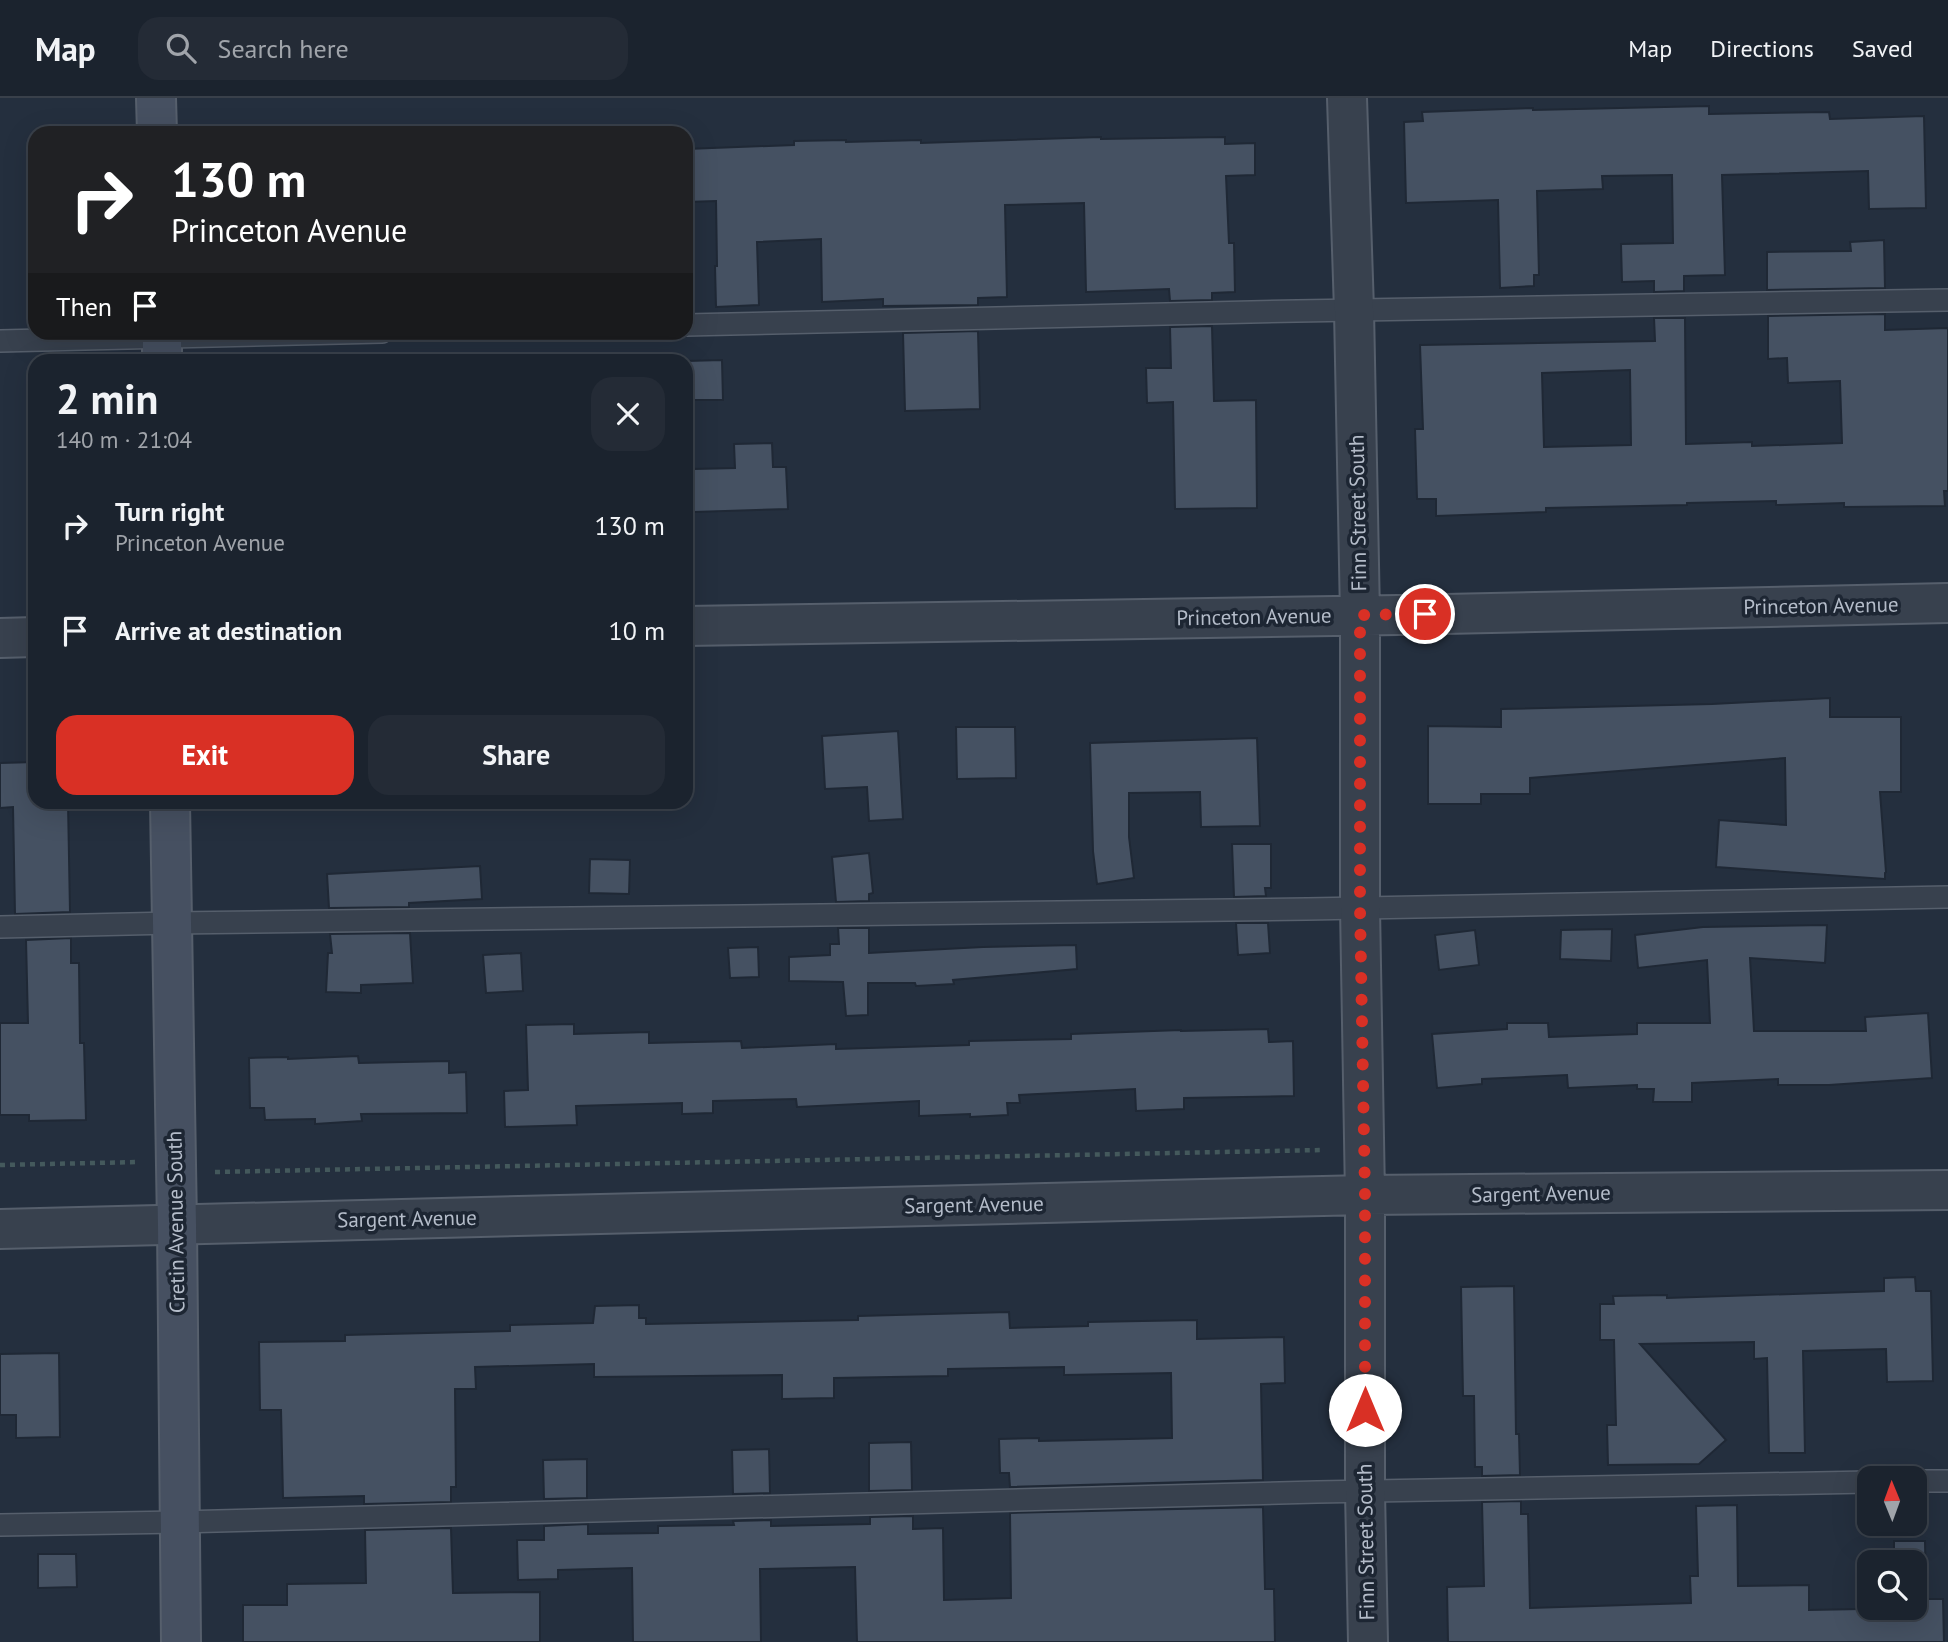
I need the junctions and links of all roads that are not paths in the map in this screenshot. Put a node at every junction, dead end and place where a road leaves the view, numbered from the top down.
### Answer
1 (156, 98) edge
2 (1347, 98) edge
3 (157, 126) edge
4 (1948, 300) edge
5 (1354, 310) junction
6 (693, 325) edge
7 (235, 340) edge
8 (0, 341) edge
9 (162, 344) edge
10 (1948, 603) edge
11 (1360, 615) junction
12 (693, 626) edge
13 (28, 637) edge
14 (0, 638) edge
15 (170, 809) edge
16 (1948, 897) edge
17 (1360, 908) junction
18 (172, 923) junction
19 (0, 927) edge
20 (1948, 1189) edge
21 (1365, 1195) junction
22 (177, 1225) junction
23 (0, 1228) edge
24 (1927, 1481) edge
25 (1948, 1481) edge
26 (1857, 1482) edge
27 (1365, 1491) junction
28 (179, 1522) junction
29 (0, 1525) edge
30 (181, 1642) edge
31 (1368, 1642) edge

1 - 3 main road
2 - 5 street, Finn Street South
4 - 5 lane
5 - 6 lane
5 - 11 street, Finn Street South
7 - 9 lane
8 - 9 lane
10 - 11 street, Princeton Avenue
11 - 12 street, Princeton Avenue
11 - 17 street, Finn Street South
13 - 14 street
15 - 18 main road, Cretin Avenue South
16 - 17 lane
17 - 18 lane
17 - 21 street, Finn Street South
18 - 19 lane
18 - 22 main road, Cretin Avenue South
20 - 21 street, Sargent Avenue
21 - 22 street, Sargent Avenue
21 - 27 street, Finn Street South
22 - 23 street, Sargent Avenue
22 - 28 main road, Cretin Avenue South
24 - 25 lane
26 - 27 lane
27 - 28 lane
27 - 31 street, Finn Street South
28 - 29 lane
28 - 30 main road, Cretin Avenue South

